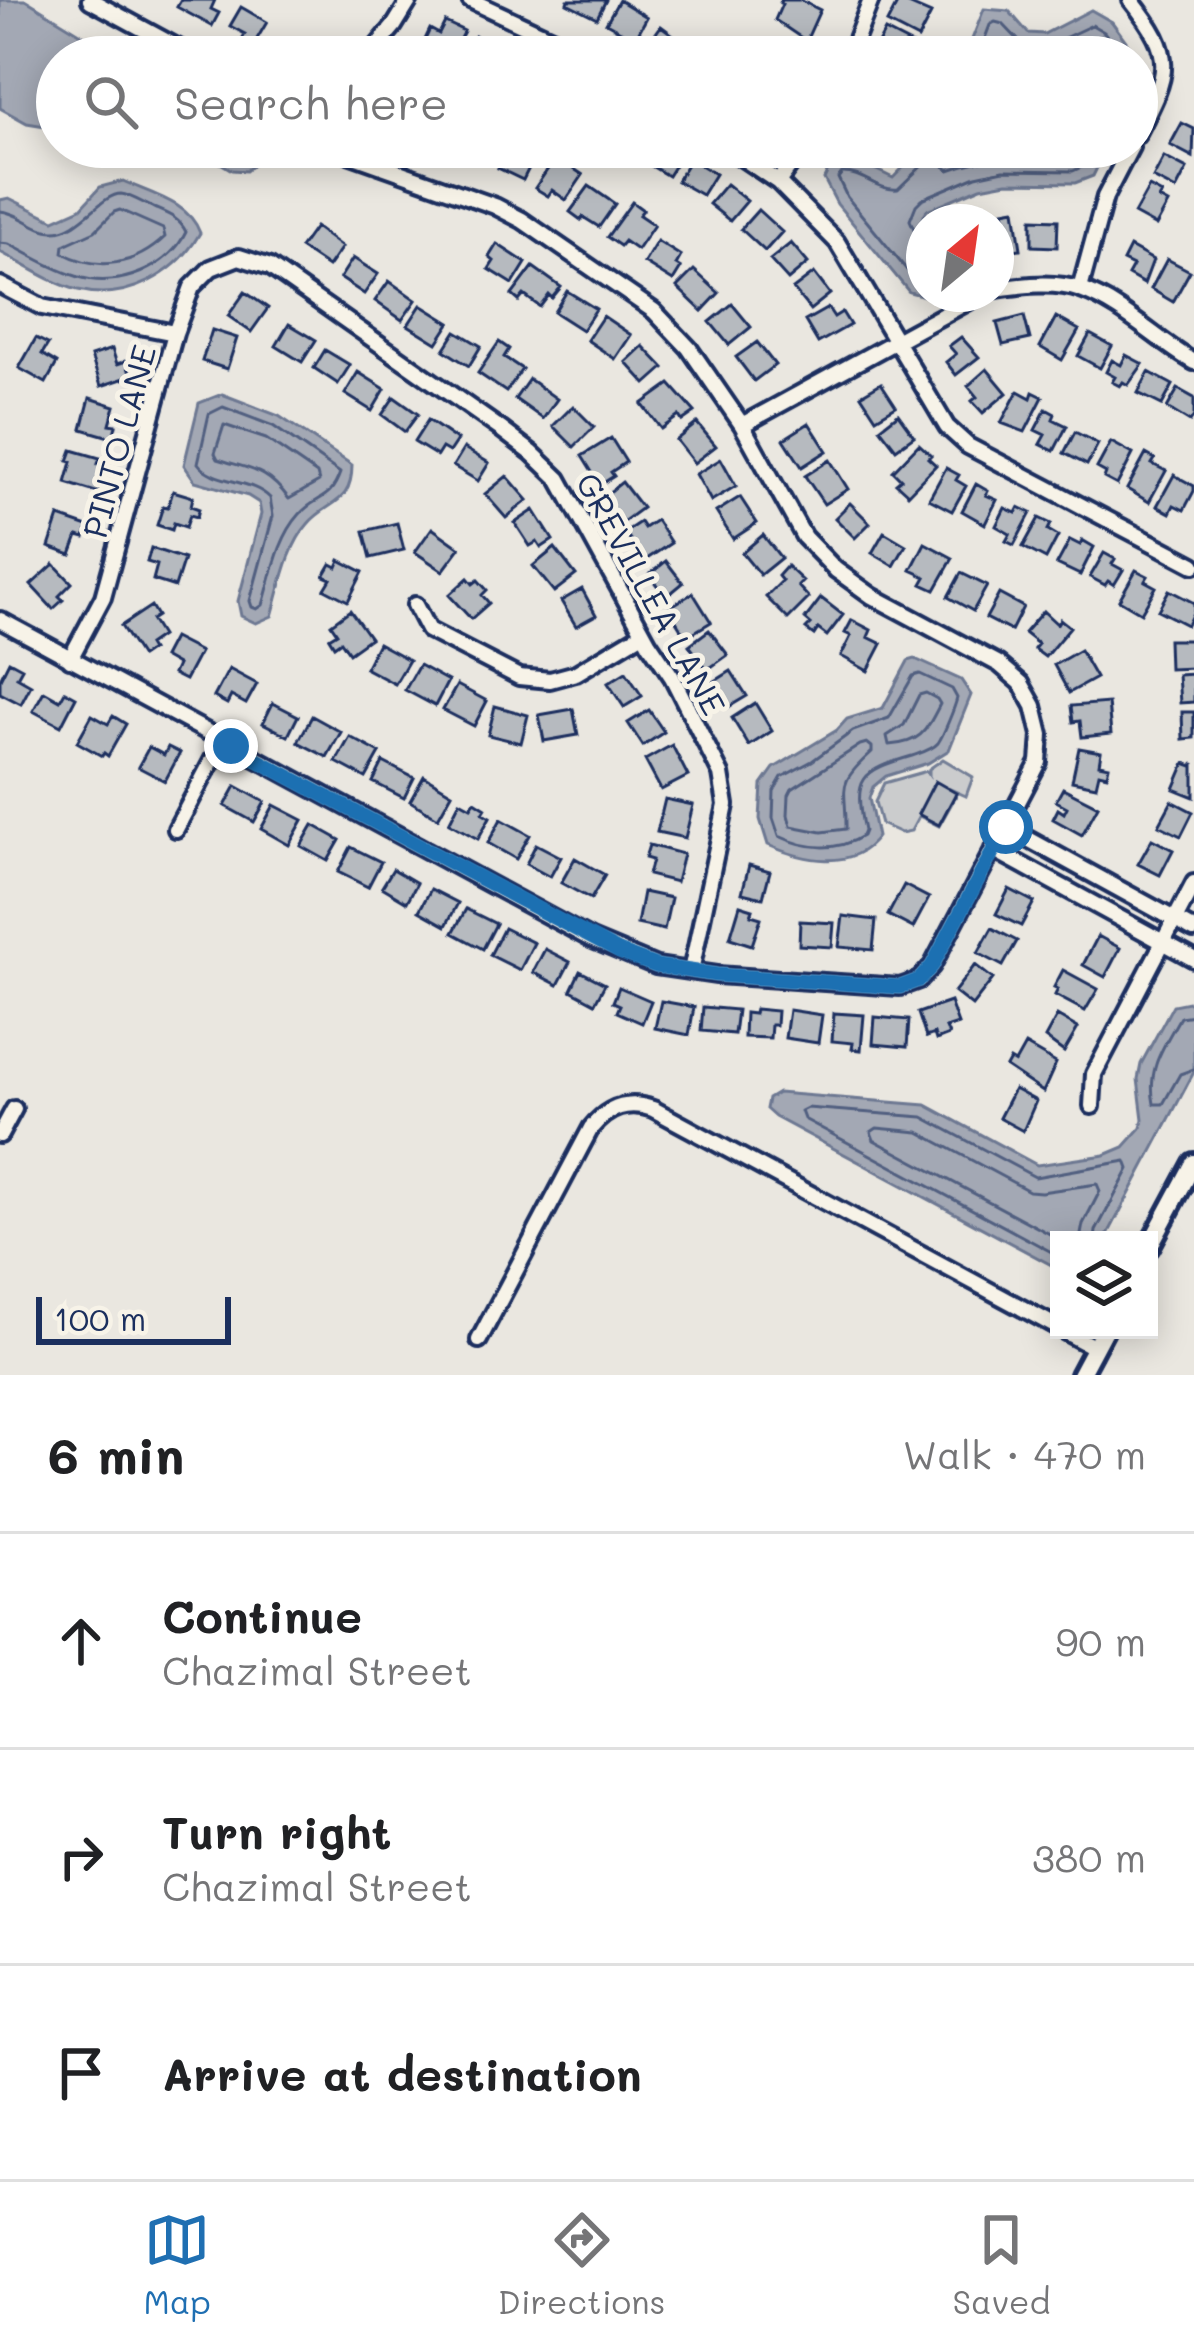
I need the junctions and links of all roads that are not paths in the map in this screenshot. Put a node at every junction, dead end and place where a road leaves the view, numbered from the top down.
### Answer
1 (90, 0) edge
2 (410, 0) edge
3 (470, 0) edge
4 (872, 0) edge
5 (1131, 0) edge
6 (156, 36) edge
7 (386, 36) edge
8 (547, 36) edge
9 (857, 36) edge
10 (1157, 36) edge
11 (1158, 37) edge
12 (1158, 95) edge
13 (388, 168) edge
14 (758, 168) edge
15 (788, 168) edge
16 (1120, 168) edge
17 (778, 182) junction
18 (239, 257) joint
19 (0, 285) edge
20 (1014, 287) edge
21 (1080, 290) junction
22 (949, 312) edge
23 (176, 333) junction
24 (897, 340) junction
25 (1194, 362) edge
26 (742, 424) junction
27 (1194, 565) edge
28 (415, 605) dead end
29 (0, 620) edge
30 (644, 633) junction
31 (70, 658) junction
32 (222, 742) junction
33 (1006, 827) junction
34 (176, 829) dead end
35 (993, 849) junction
36 (1194, 884) edge
37 (1174, 919) junction
38 (1194, 930) edge
39 (1163, 942) junction
40 (1194, 959) edge
41 (692, 971) junction
42 (1092, 1106) dead end
43 (14, 1109) dead end
44 (0, 1135) edge
45 (1194, 1163) edge
46 (1158, 1231) edge
47 (1050, 1324) edge
48 (1078, 1339) edge
49 (1100, 1339) edge
50 (479, 1340) dead end
51 (1095, 1348) junction
52 (1080, 1375) edge

1 - 6 street
2 - 7 street
3 - 8 street
4 - 9 street
5 - 10 street
11 - 12 street
13 - 26 street
14 - 17 street
15 - 17 street
16 - 21 street
17 - 24 street
18 - 23 street, PINTO LANE
18 - 30 street, GREVILLEA LANE
19 - 23 street
20 - 21 street
21 - 25 street
22 - 24 street
23 - 31 street, PINTO LANE
24 - 26 street
24 - 27 street
26 - 33 street
28 - 30 street
29 - 31 street
30 - 41 street, GREVILLEA LANE
31 - 32 street
32 - 34 street
32 - 41 street
33 - 35 street
33 - 37 street
35 - 39 street
35 - 41 street
36 - 37 street
37 - 38 street
37 - 39 street
39 - 40 street
39 - 42 street
43 - 44 street
45 - 46 street
47 - 50 street
48 - 51 street
49 - 51 street
51 - 52 street

